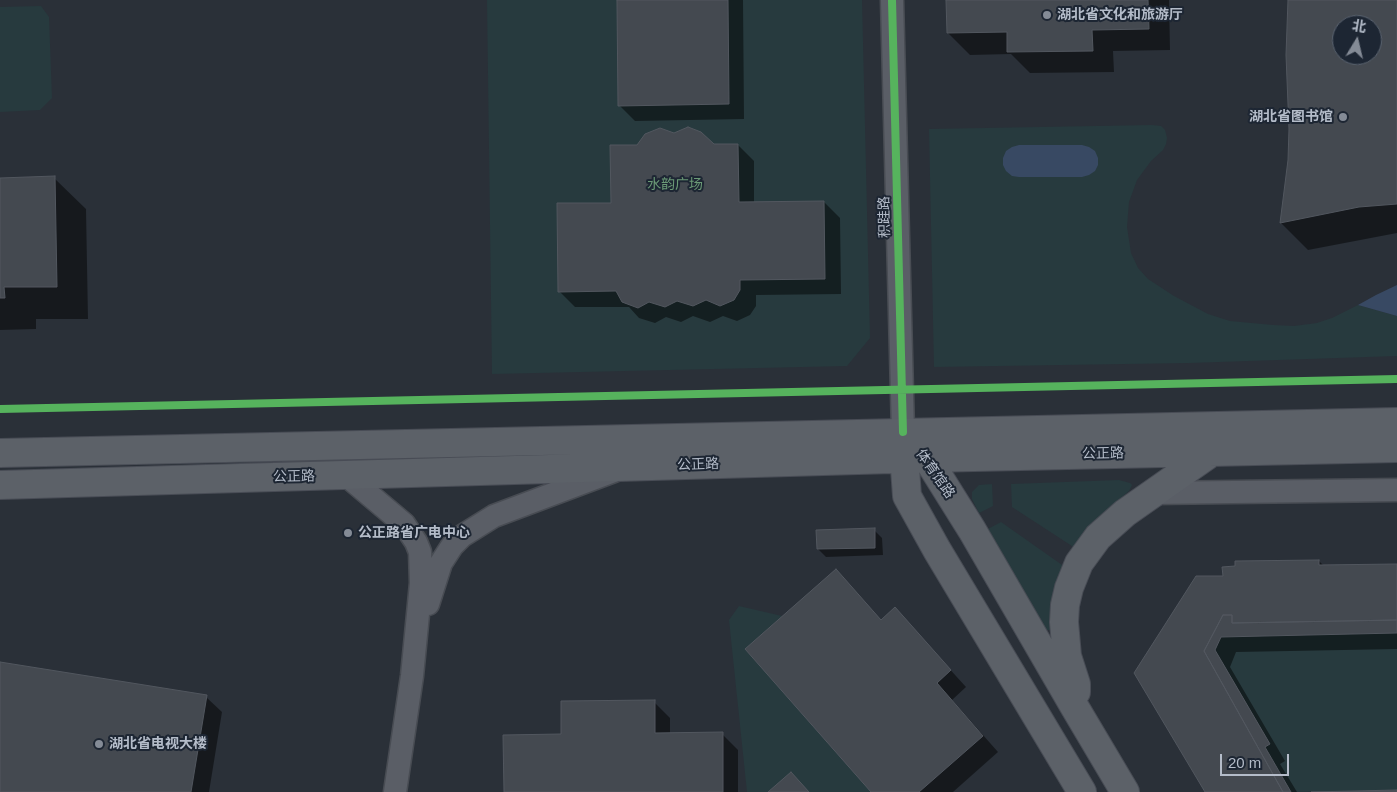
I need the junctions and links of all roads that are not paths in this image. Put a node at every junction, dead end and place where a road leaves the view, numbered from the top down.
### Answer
1 (892, 0) edge
2 (1397, 422) edge
3 (1397, 448) edge
4 (911, 450) junction
5 (1212, 452) junction
6 (0, 453) edge
7 (623, 468) junction
8 (347, 476) junction
9 (0, 485) edge
10 (1397, 490) edge
11 (1152, 493) junction
12 (412, 676) junction
13 (1076, 711) junction
14 (395, 792) edge
15 (1082, 792) edge
16 (1125, 792) edge

1 - 4 street, 积跬路
2 - 4 main road, 公正路
3 - 5 main road, 公正路
4 - 5 main road, 公正路
4 - 6 main road, 公正路
4 - 7 main road, 公正路
4 - 13 main road, 体育馆路
4 - 15 main road, 体育馆路
5 - 11 main road
7 - 8 main road, 公正路
7 - 12 street
8 - 9 main road, 公正路
8 - 12 street
10 - 11 street
11 - 13 main road
12 - 14 street
13 - 16 main road, 体育馆路

